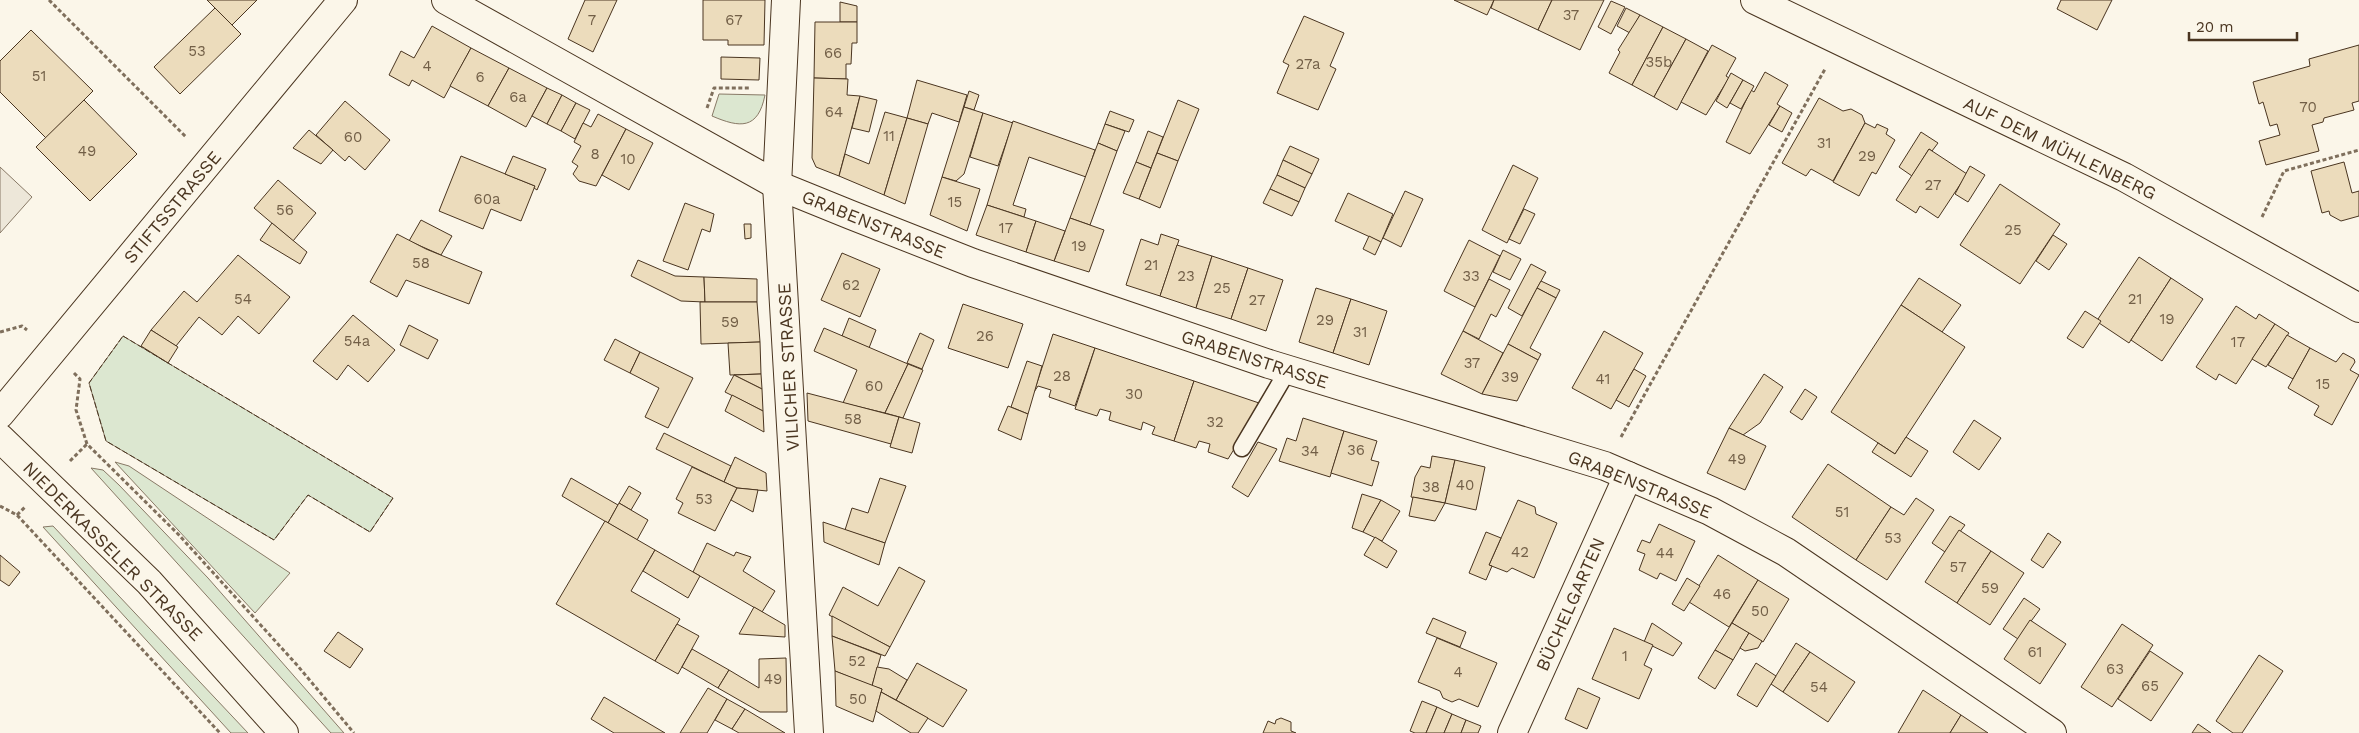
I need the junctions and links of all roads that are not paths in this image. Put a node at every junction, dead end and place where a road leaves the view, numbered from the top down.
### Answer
1 (343, 0) edge
2 (446, 0) edge
3 (786, 0) edge
4 (1755, 0) edge
5 (777, 185) junction
6 (2359, 308) edge
7 (1288, 370) junction
8 (0, 414) edge
9 (0, 438) edge
10 (1242, 448) dead end
11 (1616, 471) junction
12 (284, 733) edge
13 (809, 733) edge
14 (1512, 733) edge
15 (2052, 733) edge

1 - 8 street, STIFTSSTRASSE
2 - 5 street, GRABENSTRASSE
3 - 5 street, VILICHER STRASSE
4 - 6 street, AUF DEM MÜHLENBERG
5 - 7 street, GRABENSTRASSE
5 - 13 street, VILICHER STRASSE
7 - 10 lane
7 - 11 street, GRABENSTRASSE
9 - 12 street, NIEDERKASSELER STRASSE
11 - 14 street, BÜCHELGARTEN
11 - 15 street, GRABENSTRASSE

